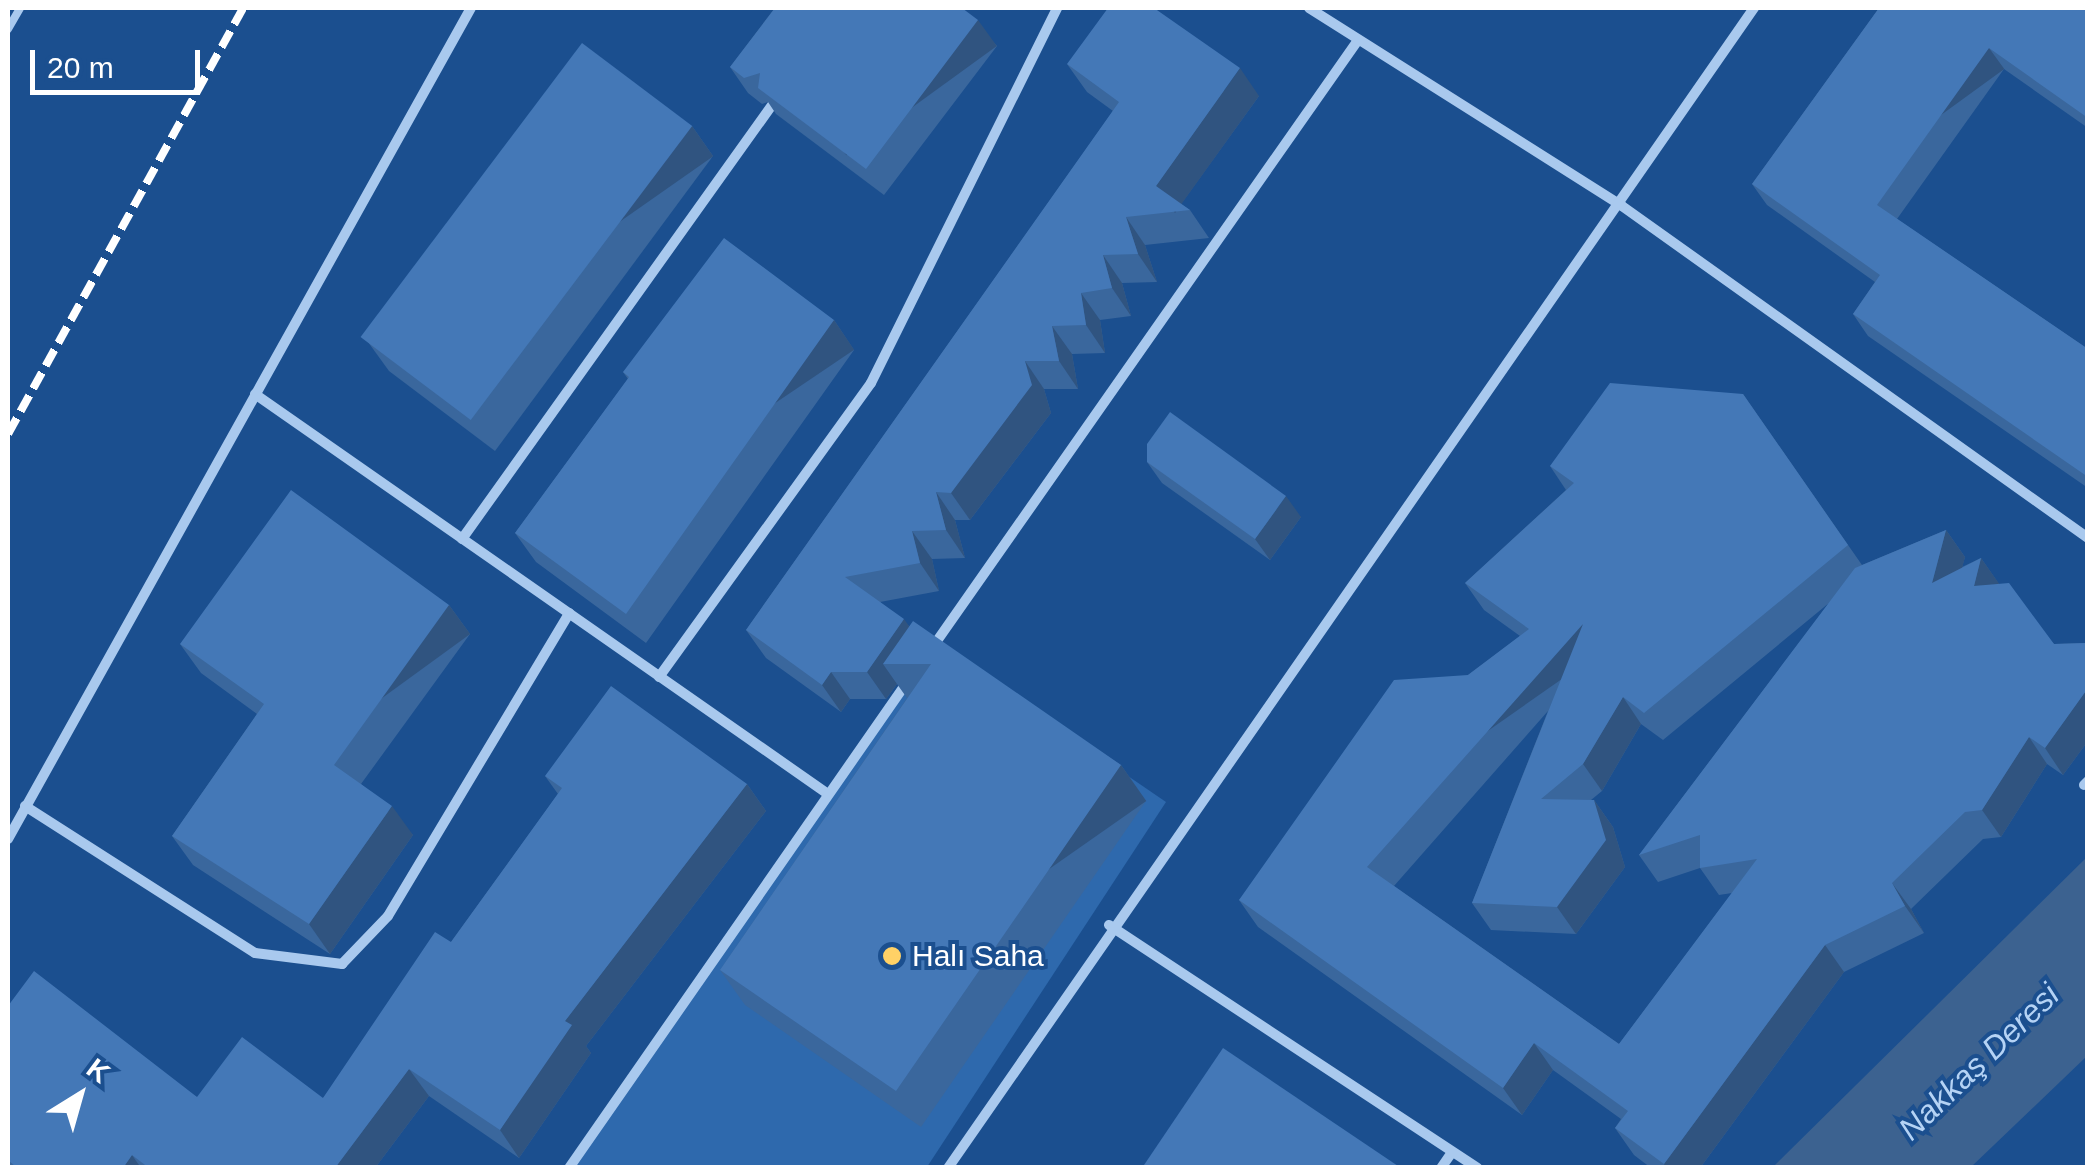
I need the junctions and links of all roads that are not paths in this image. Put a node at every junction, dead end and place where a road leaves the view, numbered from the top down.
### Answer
1 (20, 8) edge
2 (471, 8) edge
3 (1057, 8) edge
4 (1309, 8) edge
5 (1754, 8) edge
6 (8, 29) edge
7 (1356, 43) junction
8 (772, 105) edge
9 (1622, 206) junction
10 (255, 394) junction
11 (2088, 538) edge
12 (462, 539) junction
13 (569, 613) junction
14 (924, 659) edge
15 (913, 674) edge
16 (659, 678) junction
17 (825, 792) junction
18 (26, 806) junction
19 (8, 839) edge
20 (1109, 925) junction
21 (1452, 1152) junction
22 (568, 1168) edge
23 (948, 1168) edge
24 (1441, 1168) edge
25 (1476, 1168) edge

1 - 6 lane
2 - 10 street
3 - 16 street
4 - 7 street
5 - 9 street
7 - 9 street
7 - 14 street
8 - 12 street
9 - 11 street
9 - 20 street
10 - 12 street
10 - 18 street
12 - 13 street
13 - 16 street
13 - 18 street
15 - 17 street
16 - 17 street
17 - 22 street
18 - 19 street
20 - 21 street
20 - 23 street
21 - 24 street
21 - 25 street

